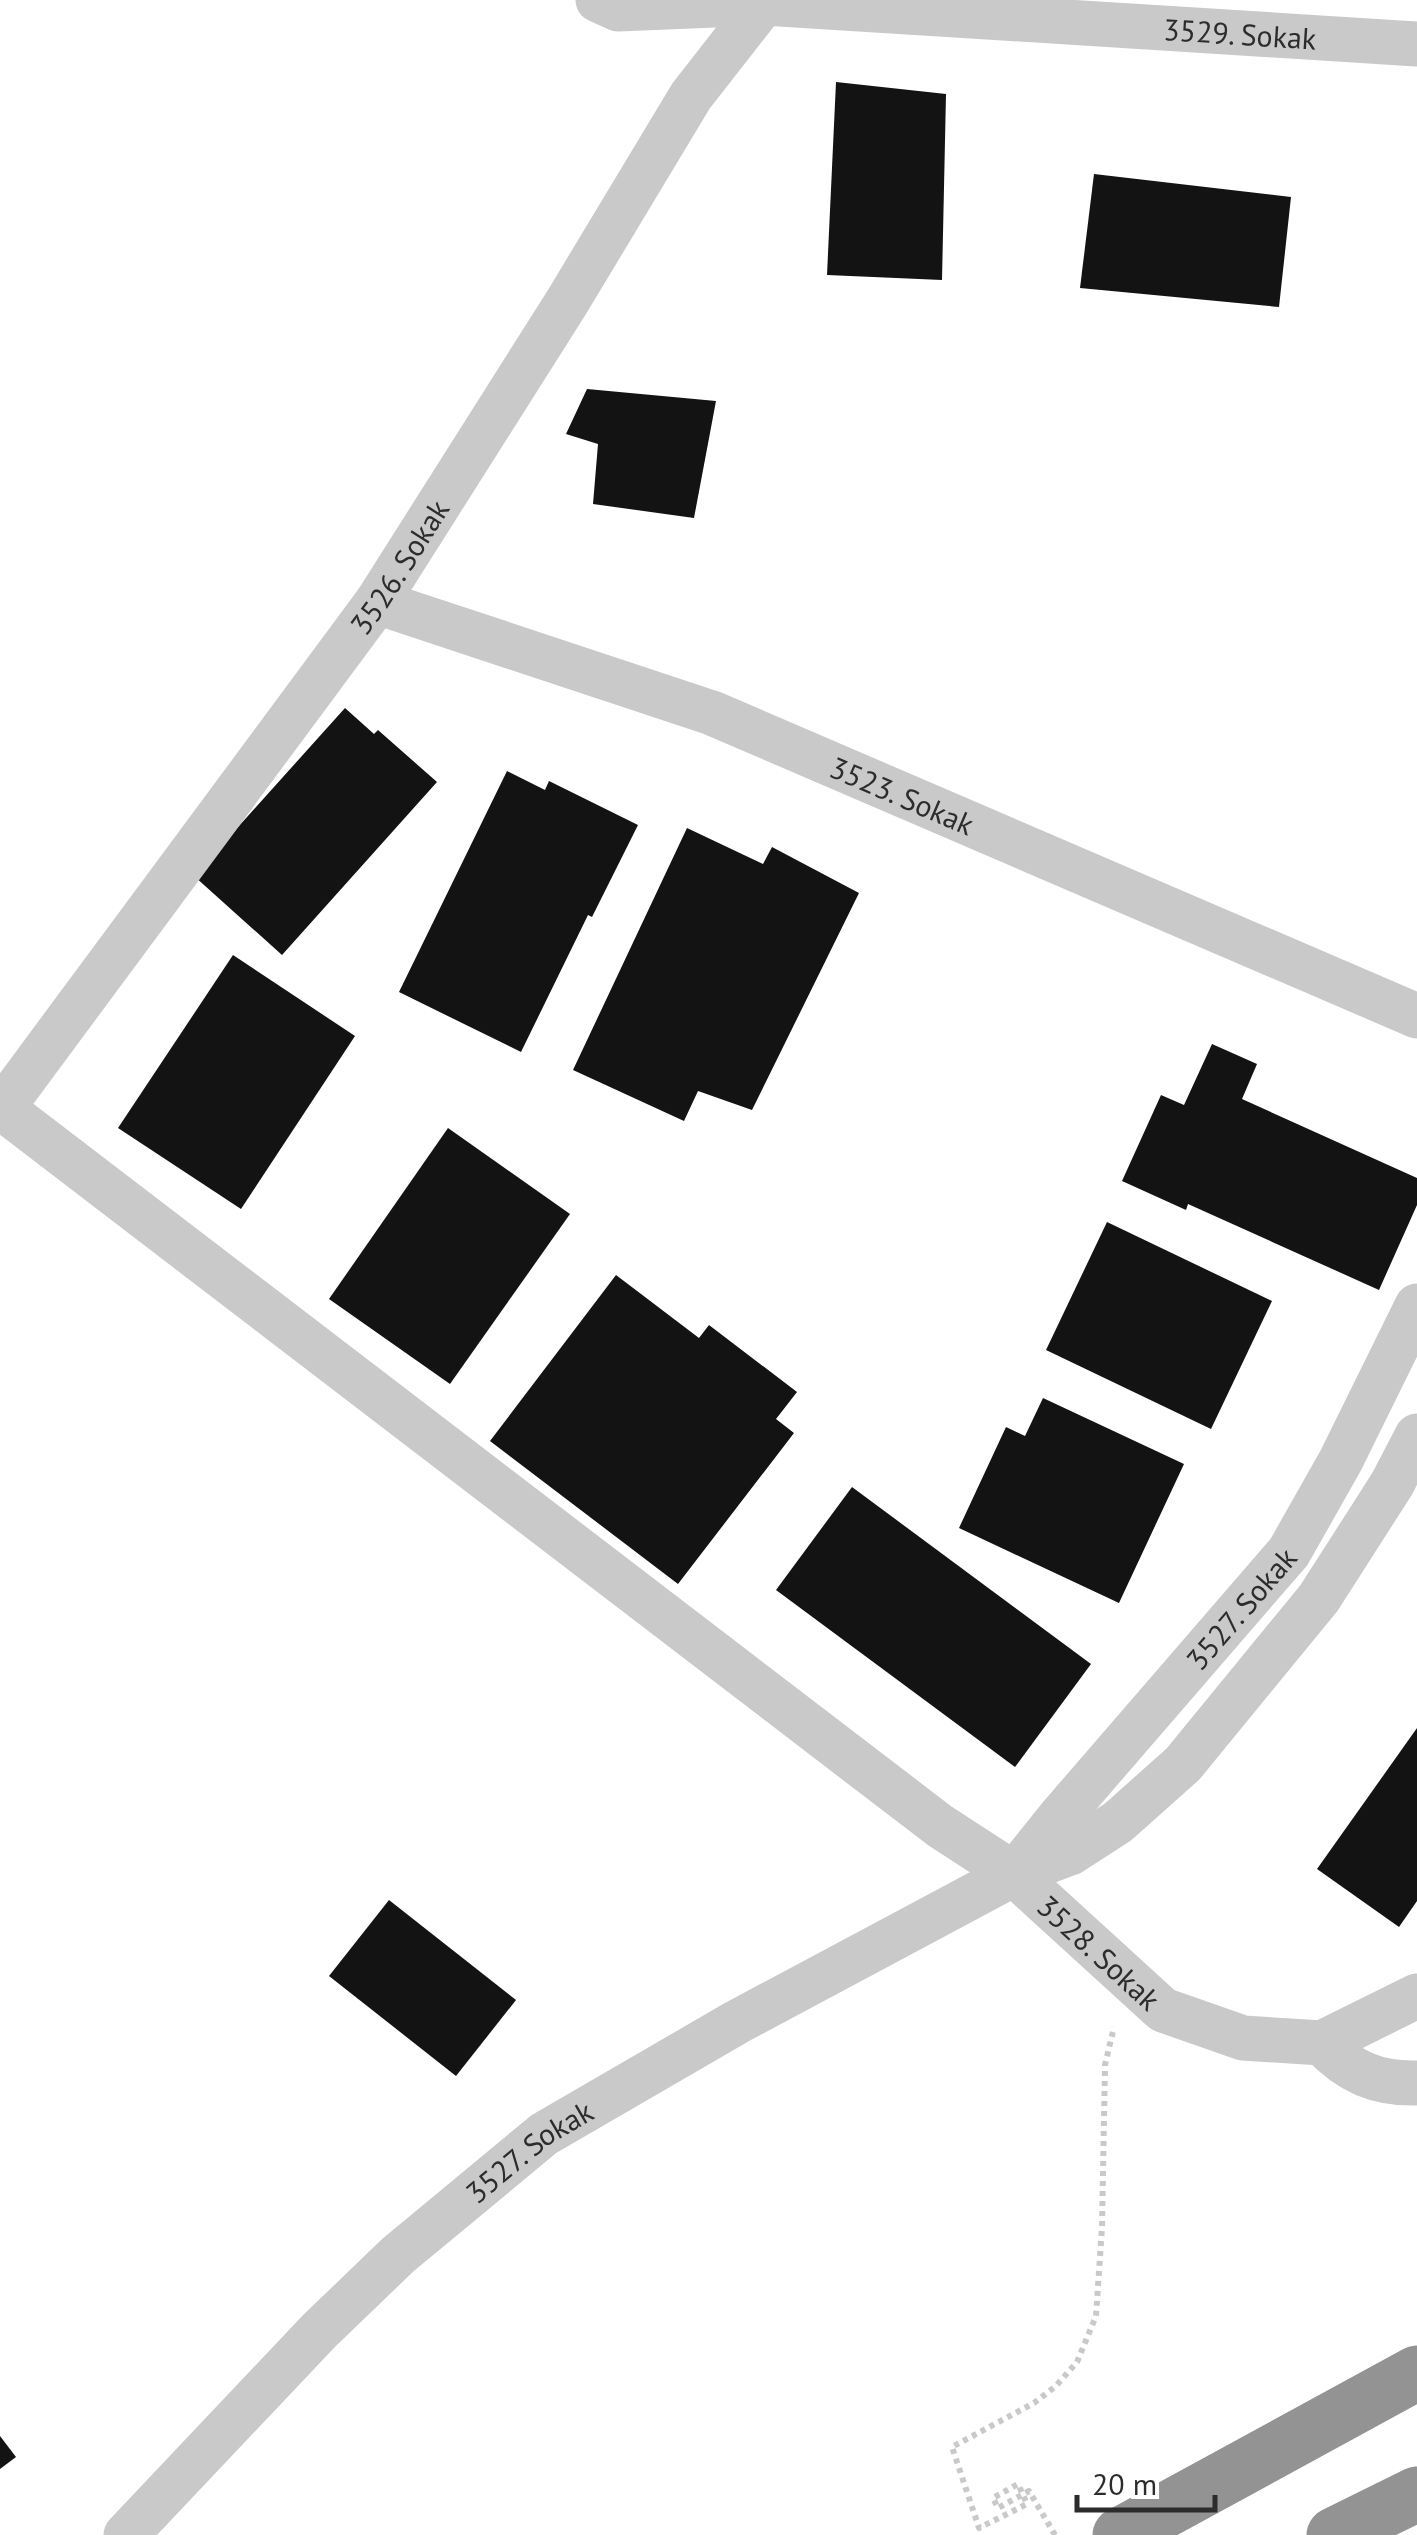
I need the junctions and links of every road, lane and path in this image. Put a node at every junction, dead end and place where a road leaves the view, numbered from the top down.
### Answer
1 (598, 0) edge
2 (765, 1) edge
3 (1417, 44) edge
4 (377, 602) junction
5 (1417, 1016) edge
6 (1, 1110) edge
7 (1417, 1306) edge
8 (1417, 1436) edge
9 (1014, 1874) junction
10 (1135, 1986) junction
11 (1417, 1996) edge
12 (1322, 2043) junction
13 (1417, 2082) edge
14 (1417, 2373) edge
15 (1417, 2494) edge
16 (126, 2535) edge
17 (1055, 2535) edge
18 (1120, 2535) edge
19 (1334, 2535) edge

1 - 2 street, 3529. Sokak
2 - 3 street, 3529. Sokak
2 - 4 street, 3526. Sokak
4 - 5 street, 3523. Sokak
4 - 6 street, 3526. Sokak
6 - 9 street, 3528. Sokak
7 - 9 street, 3527. Sokak
8 - 9 street, 3527. Sokak
9 - 10 street, 3528. Sokak
9 - 16 street, 3527. Sokak
10 - 12 street, 3528. Sokak
10 - 17 path
11 - 12 street, 3528. Sokak
12 - 13 street
14 - 18 highway
15 - 19 highway

